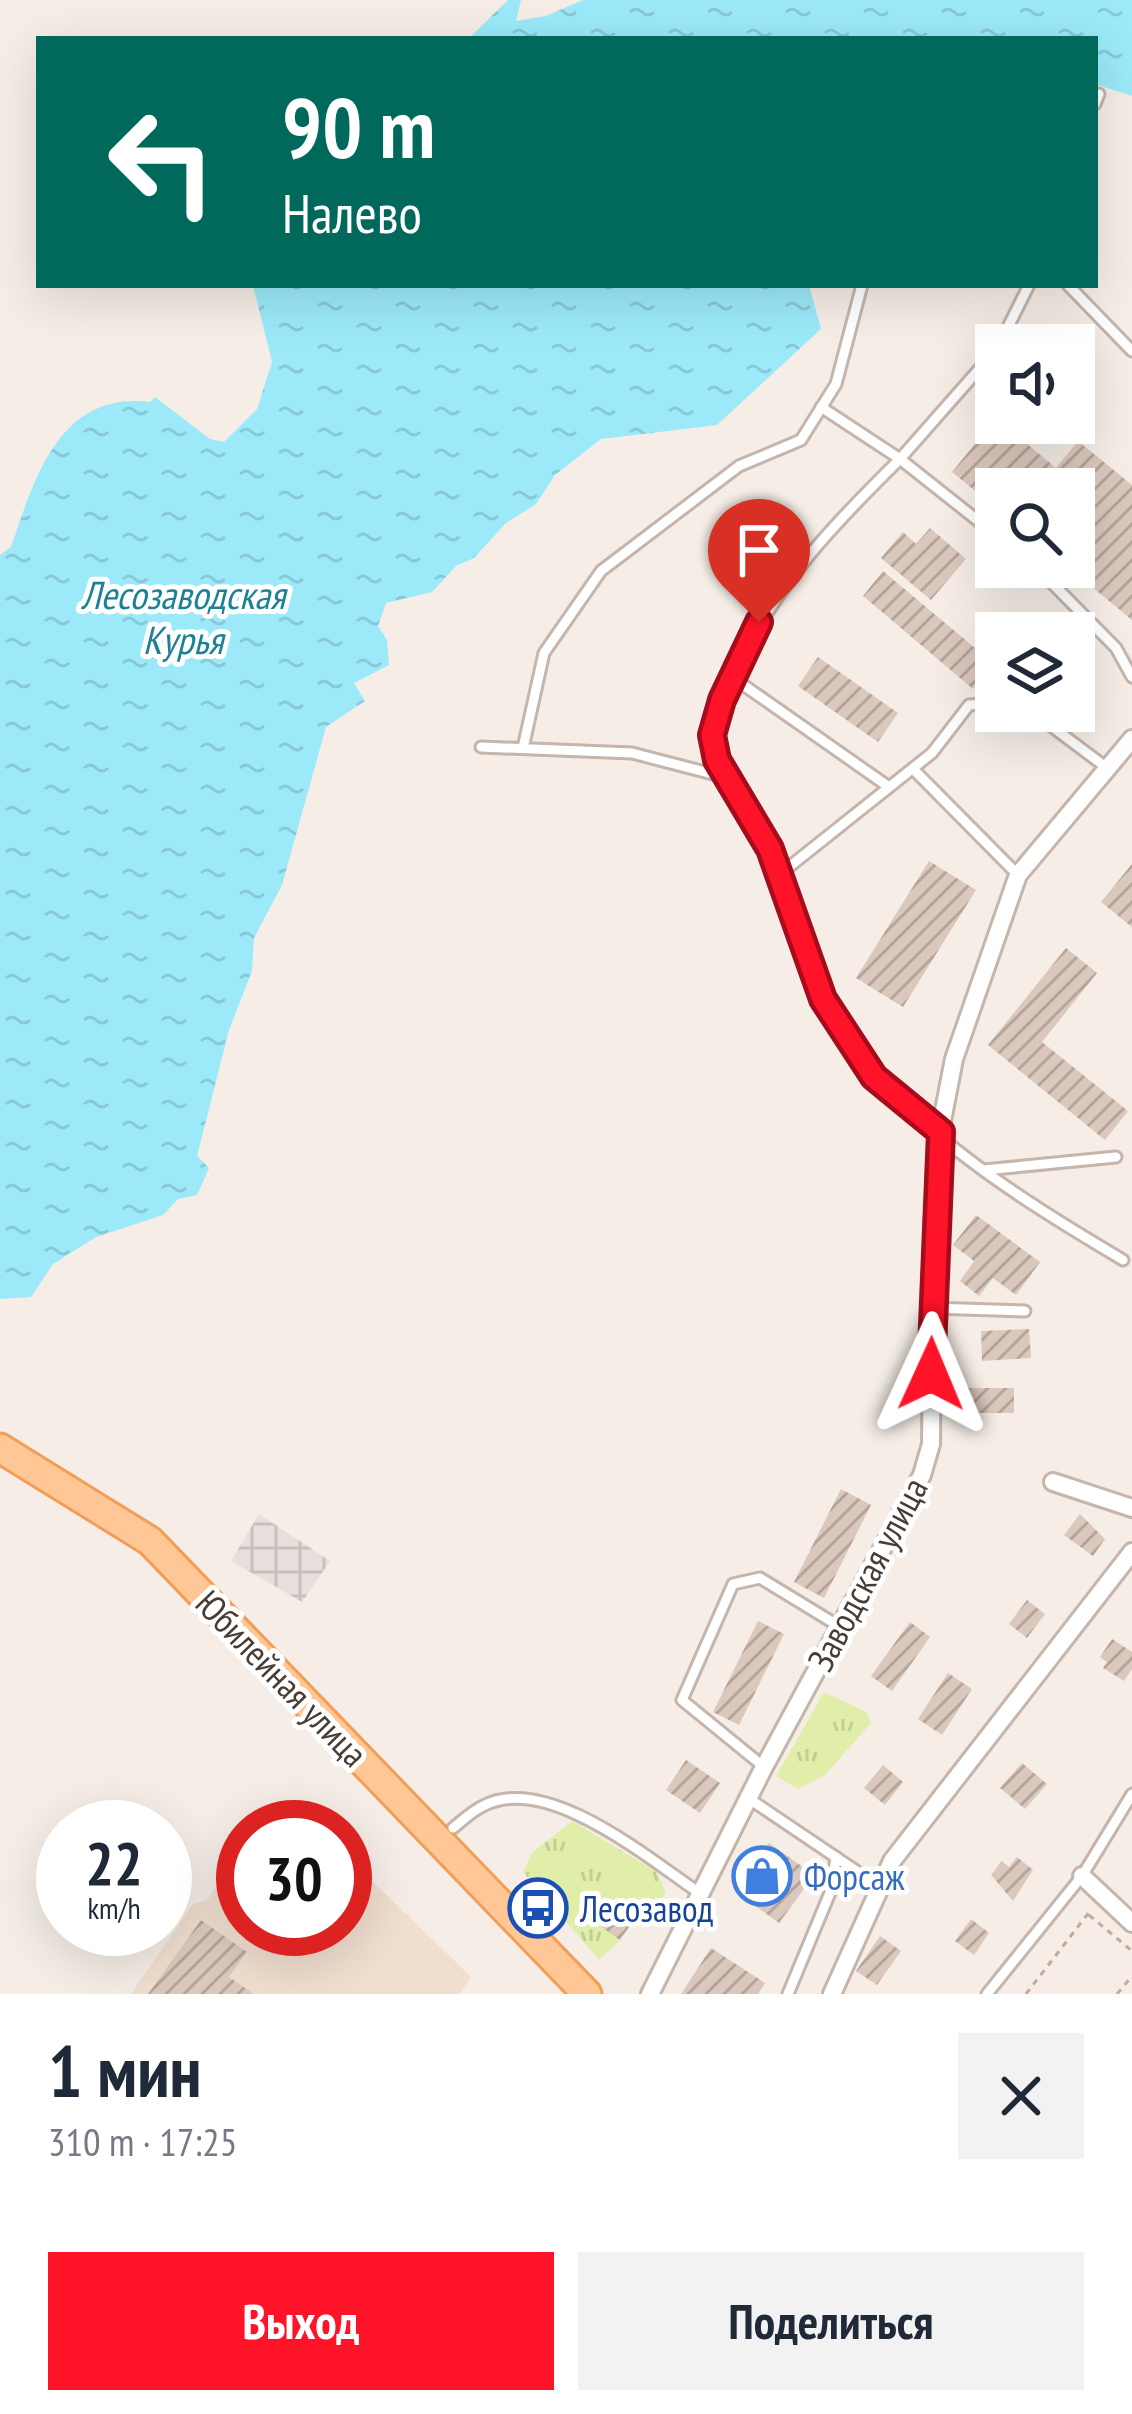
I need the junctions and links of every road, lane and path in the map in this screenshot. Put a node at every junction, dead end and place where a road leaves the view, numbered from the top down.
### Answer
1 (861, 288) edge
2 (1028, 288) edge
3 (1071, 288) edge
4 (1010, 324) edge
5 (1132, 351) edge
6 (975, 374) edge
7 (821, 407) junction
8 (900, 459) junction
9 (975, 518) edge
10 (1057, 588) edge
11 (732, 677) junction
12 (1132, 677) edge
13 (975, 705) edge
14 (1067, 732) edge
15 (1132, 739) edge
16 (481, 747) dead end
17 (524, 748) junction
18 (1119, 762) edge
19 (913, 769) junction
20 (728, 778) junction
21 (889, 787) junction
22 (779, 875) junction
23 (1018, 875) junction
24 (941, 1132) junction
25 (1116, 1157) dead end
26 (984, 1170) junction
27 (1123, 1260) dead end
28 (931, 1308) junction
29 (1024, 1311) dead end
30 (0, 1448) edge
31 (1053, 1481) dead end
32 (1132, 1508) edge
33 (1132, 1552) edge
34 (842, 1628) junction
35 (764, 1766) junction
36 (1132, 1794) edge
37 (748, 1798) junction
38 (453, 1828) dead end
39 (836, 1858) junction
40 (1082, 1876) junction
41 (880, 1887) junction
42 (700, 1894) junction
43 (1102, 1895) junction
44 (1088, 1914) junction
45 (1132, 1923) edge
46 (1132, 1951) edge
47 (1132, 1976) edge
48 (586, 1994) edge
49 (650, 1994) edge
50 (788, 1994) edge
51 (832, 1994) edge
52 (987, 1994) edge
53 (1026, 1994) edge
54 (1118, 1994) edge

1 - 7 lane
2 - 4 lane
3 - 5 lane
6 - 8 lane
7 - 8 lane
7 - 17 lane
8 - 9 lane
8 - 11 lane
10 - 12 lane
11 - 20 lane
11 - 21 lane
13 - 19 lane
14 - 18 lane
15 - 18 street, Заводская улица
16 - 17 lane
17 - 20 lane
18 - 23 street, Заводская улица
19 - 21 lane
19 - 23 lane
20 - 22 lane
21 - 22 lane
22 - 24 lane
23 - 24 street, Заводская улица
24 - 26 lane
24 - 28 street, Заводская улица
25 - 26 lane
26 - 27 lane
28 - 29 lane
28 - 34 street, Заводская улица
30 - 48 main road, Юбилейная улица
31 - 32 street
33 - 41 street
34 - 35 street, Заводская улица
34 - 35 lane
35 - 37 street, Заводская улица
36 - 40 lane
37 - 39 lane
37 - 42 street, Заводская улица
38 - 42 lane
39 - 41 lane
39 - 50 lane
40 - 43 street
40 - 52 lane
41 - 51 street
42 - 49 street, Заводская улица
43 - 44 path
43 - 45 street
44 - 46 path
44 - 53 path
47 - 54 path

